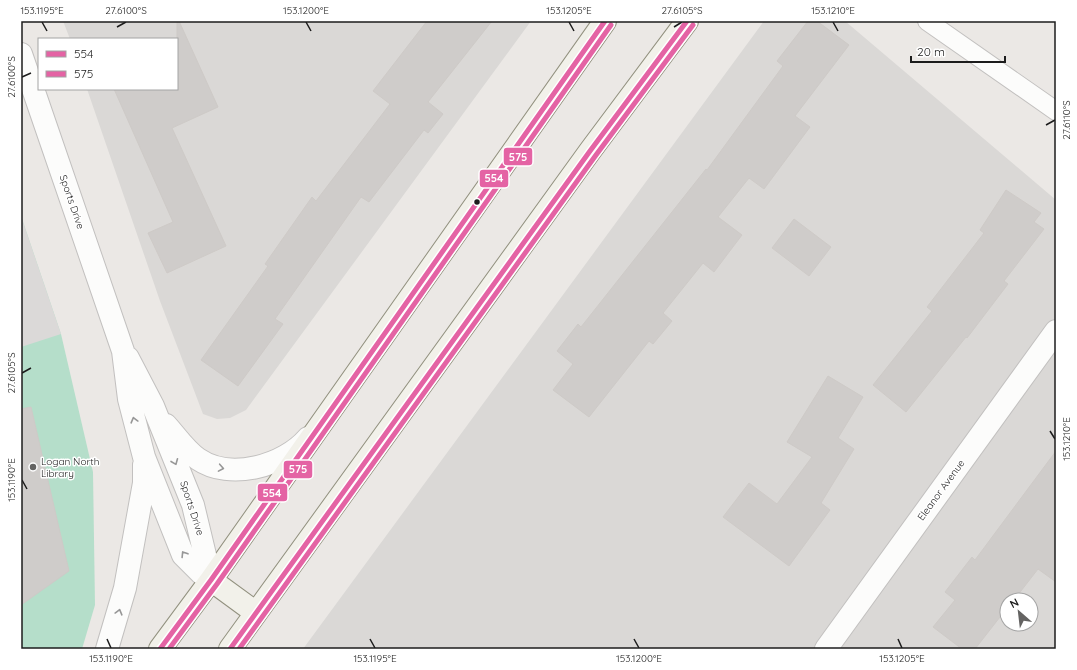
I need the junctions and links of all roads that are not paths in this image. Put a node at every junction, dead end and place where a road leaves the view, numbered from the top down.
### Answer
1 (605, 21) edge
2 (687, 21) edge
3 (927, 21) edge
4 (21, 54) edge
5 (1056, 111) edge
6 (1056, 331) edge
7 (123, 351) junction
8 (153, 406) junction
9 (317, 428) junction
10 (144, 457) junction
11 (211, 580) junction
12 (256, 613) junction
13 (107, 649) edge
14 (160, 649) edge
15 (230, 649) edge
16 (826, 649) edge

1 - 9 main road
2 - 12 main road
3 - 5 lane
4 - 7 street, Sports Drive
6 - 16 street, Eleanor Avenue
7 - 8 street, Sports Drive
10 -> 7 street, Sports Drive
8 -> 9 street
8 -> 11 street, Sports Drive
9 - 11 main road
11 -> 10 street, Sports Drive
13 -> 10 street, Sports Drive
11 - 12 main road, Sports Drive
11 - 14 main road
12 - 15 main road

